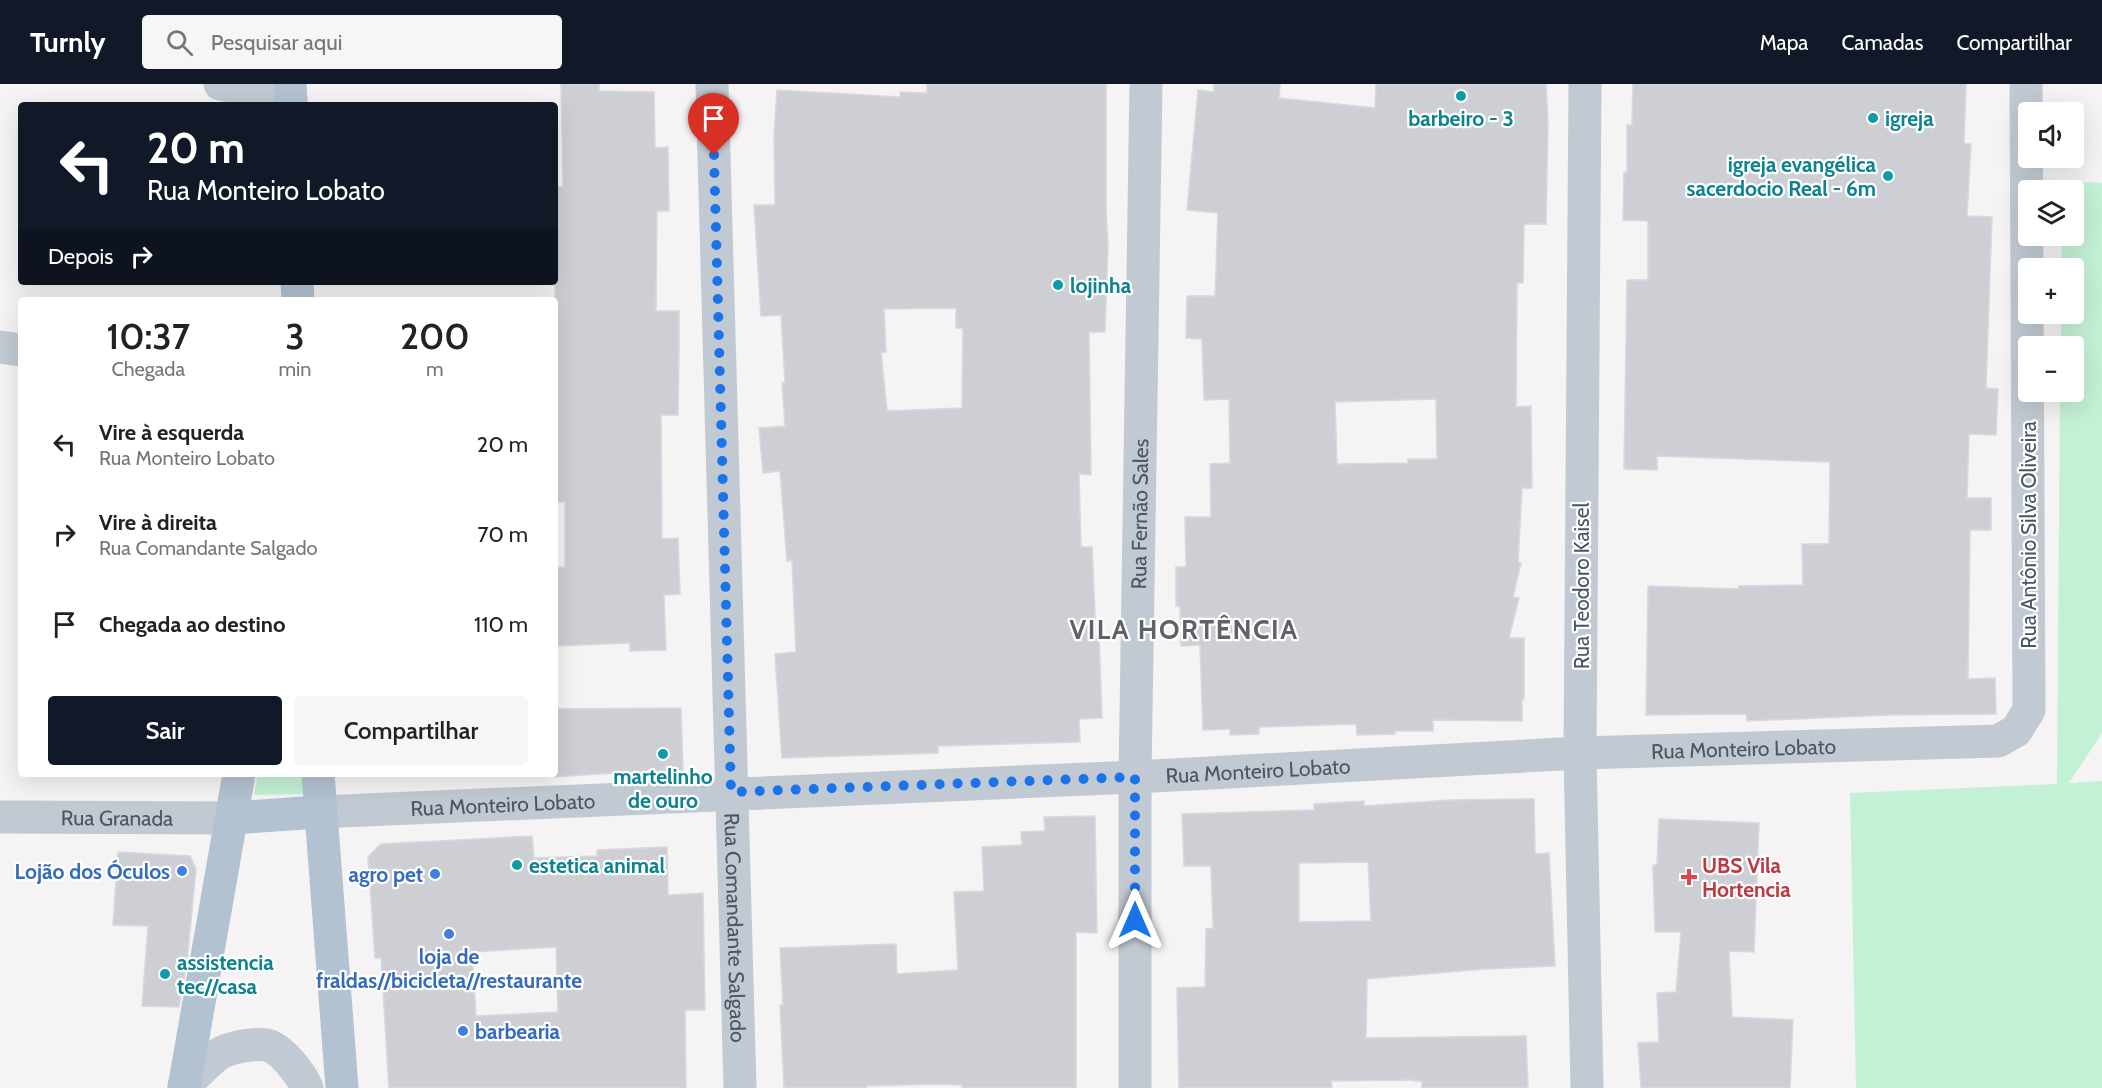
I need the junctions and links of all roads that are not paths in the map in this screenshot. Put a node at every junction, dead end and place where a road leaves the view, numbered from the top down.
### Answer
1 (220, 84) edge
2 (712, 84) edge
3 (1146, 84) edge
4 (1585, 84) edge
5 (2026, 84) edge
6 (291, 96) edge
7 (0, 347) edge
8 (18, 350) edge
9 (2016, 731) joint
10 (1580, 753) junction
11 (239, 777) edge
12 (318, 777) edge
13 (1135, 777) junction
14 (731, 792) junction
15 (319, 812) junction
16 (0, 817) edge
17 (233, 818) junction
18 (334, 990) junction
19 (184, 1087) edge
20 (307, 1088) edge
21 (325, 1088) edge
22 (342, 1088) edge
23 (740, 1088) edge
24 (1135, 1088) edge
25 (1587, 1088) edge

1 - 6 street
2 - 14 street, Rua Comandante Salgado
3 - 13 street, Rua Fernão Sales
4 - 10 street, Rua Teodoro Kaisel
5 - 9 street, Rua Antônio Silva Oliveira
7 - 8 street
9 - 10 street, Rua Monteiro Lobato
10 - 13 street, Rua Monteiro Lobato
10 - 25 street, Rua Teodoro Kaisel
11 - 17 main road
12 - 15 main road
13 - 14 street, Rua Monteiro Lobato
13 - 24 street, Rua Fernão Sales
14 - 15 street, Rua Monteiro Lobato
14 - 23 street, Rua Comandante Salgado
15 - 17 main road
15 - 18 main road
16 - 17 street, Rua Granada
17 - 19 main road
18 - 21 street
18 - 22 main road
19 - 20 street

